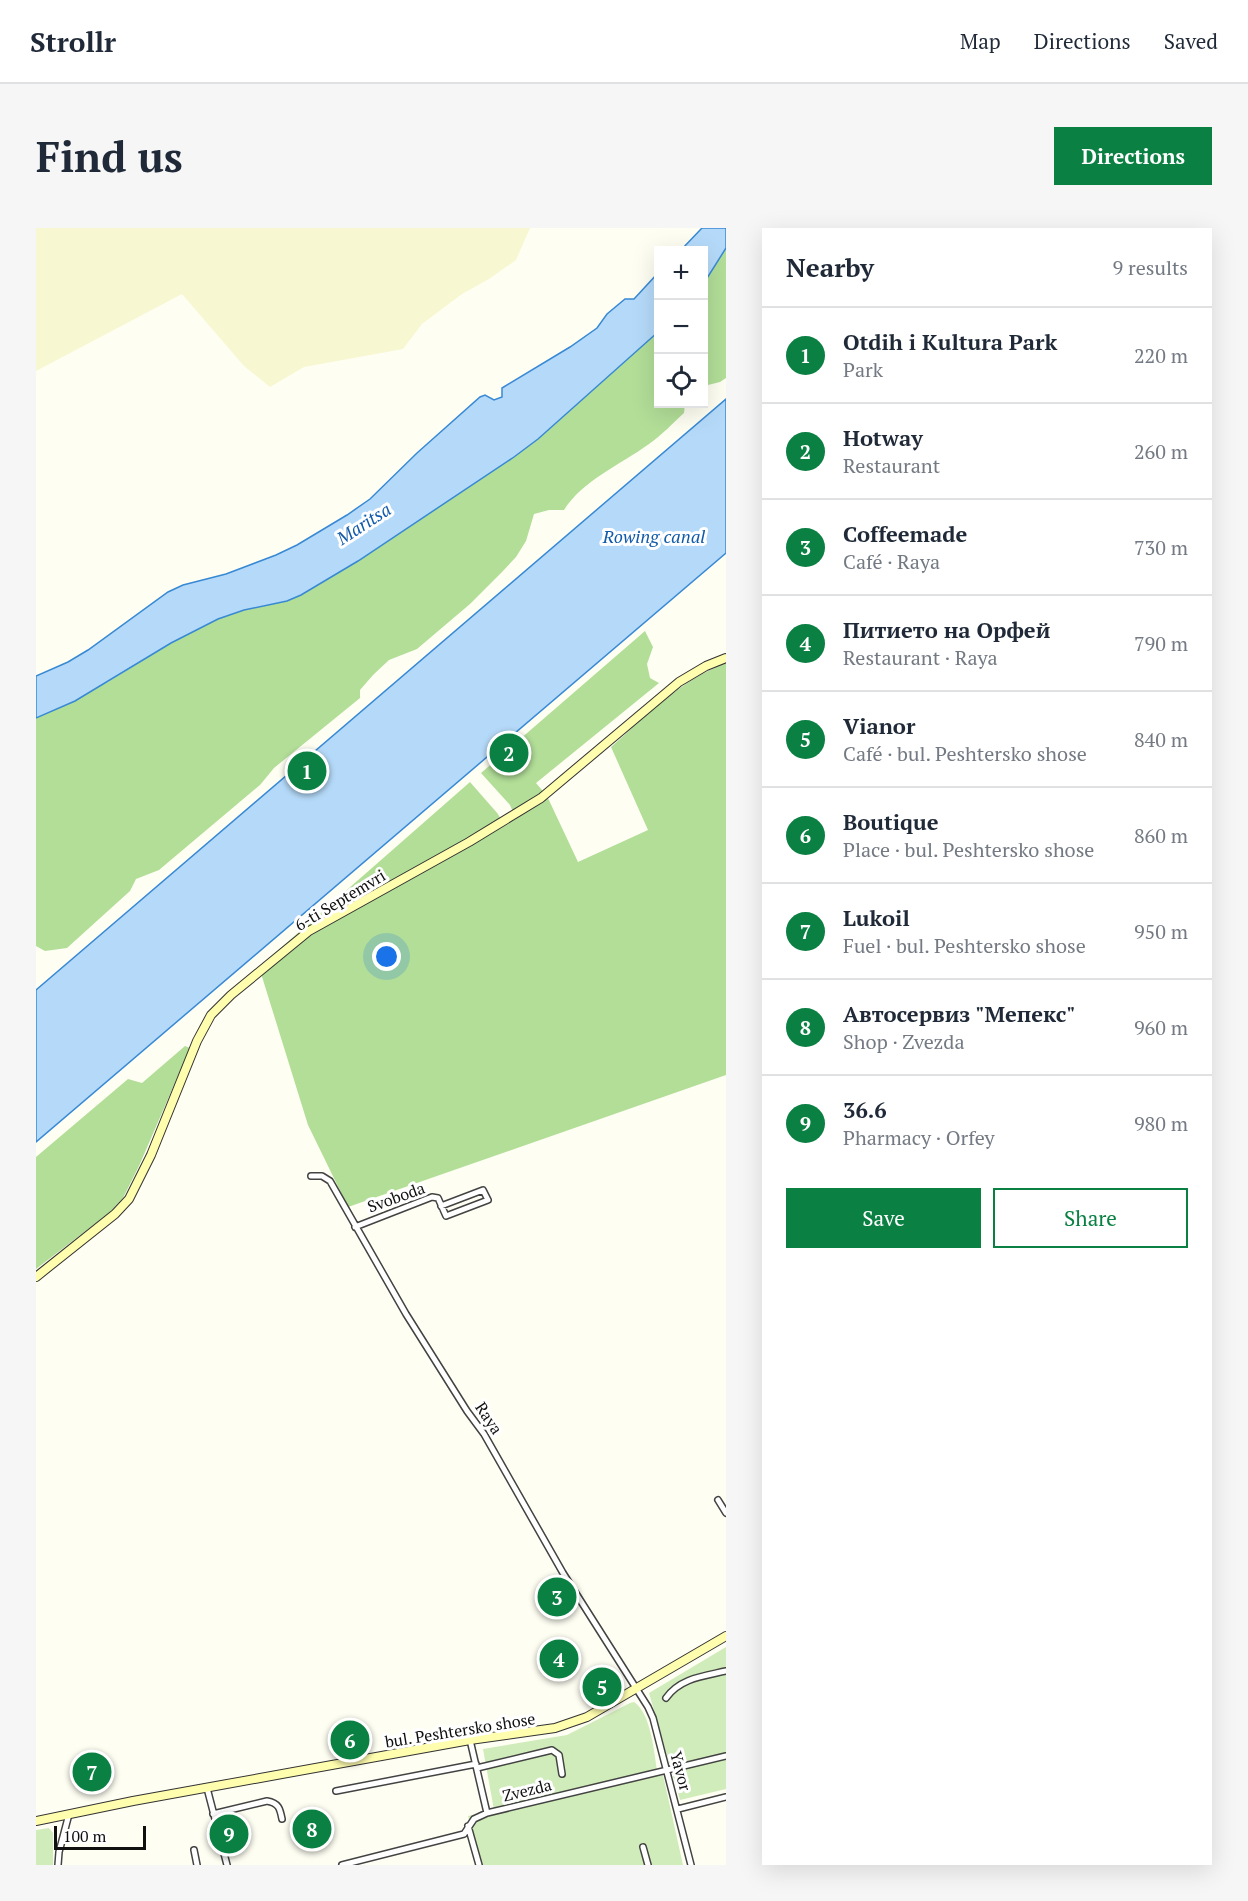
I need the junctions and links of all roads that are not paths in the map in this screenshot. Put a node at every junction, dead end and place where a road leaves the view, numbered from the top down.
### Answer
1 (726, 658) edge
2 (311, 1176) dead end
3 (441, 1206) junction
4 (355, 1227) junction
5 (36, 1277) edge
6 (718, 1500) dead end
7 (726, 1513) edge
8 (726, 1636) edge
9 (726, 1671) edge
10 (635, 1689) junction
11 (666, 1698) dead end
12 (470, 1740) junction
13 (726, 1756) edge
14 (476, 1766) junction
15 (666, 1770) junction
16 (562, 1774) dead end
17 (207, 1788) junction
18 (336, 1791) dead end
19 (726, 1797) edge
20 (678, 1809) junction
21 (69, 1814) junction
22 (213, 1814) junction
23 (487, 1814) junction
24 (282, 1819) dead end
25 (36, 1821) edge
26 (468, 1826) junction
27 (643, 1846) dead end
28 (194, 1850) dead end
29 (58, 1865) edge
30 (197, 1865) edge
31 (227, 1865) edge
32 (342, 1865) edge
33 (479, 1865) edge
34 (648, 1865) edge
35 (691, 1865) edge

1 - 5 street, 6-ti Septemvri
2 - 4 street, Raya
3 - 3 street, Svoboda
3 - 4 street, Svoboda
4 - 10 street, Raya
6 - 7 street
8 - 10 street, bul. Peshtersko shose
9 - 11 street
10 - 12 street, bul. Peshtersko shose
10 - 15 street, Yavor
12 - 14 street
12 - 17 street, bul. Peshtersko shose
13 - 15 street, Zvezda
14 - 16 street
14 - 18 street
14 - 23 street
15 - 20 street, Yavor
15 - 23 street, Zvezda
17 - 21 street, bul. Peshtersko shose
17 - 22 street
19 - 20 street
20 - 35 street, Yavor
21 - 25 street, bul. Peshtersko shose
21 - 29 street
22 - 24 street
22 - 31 street
23 - 26 street, Zvezda
26 - 32 street, Zvezda
26 - 33 street
27 - 34 street
28 - 30 street

